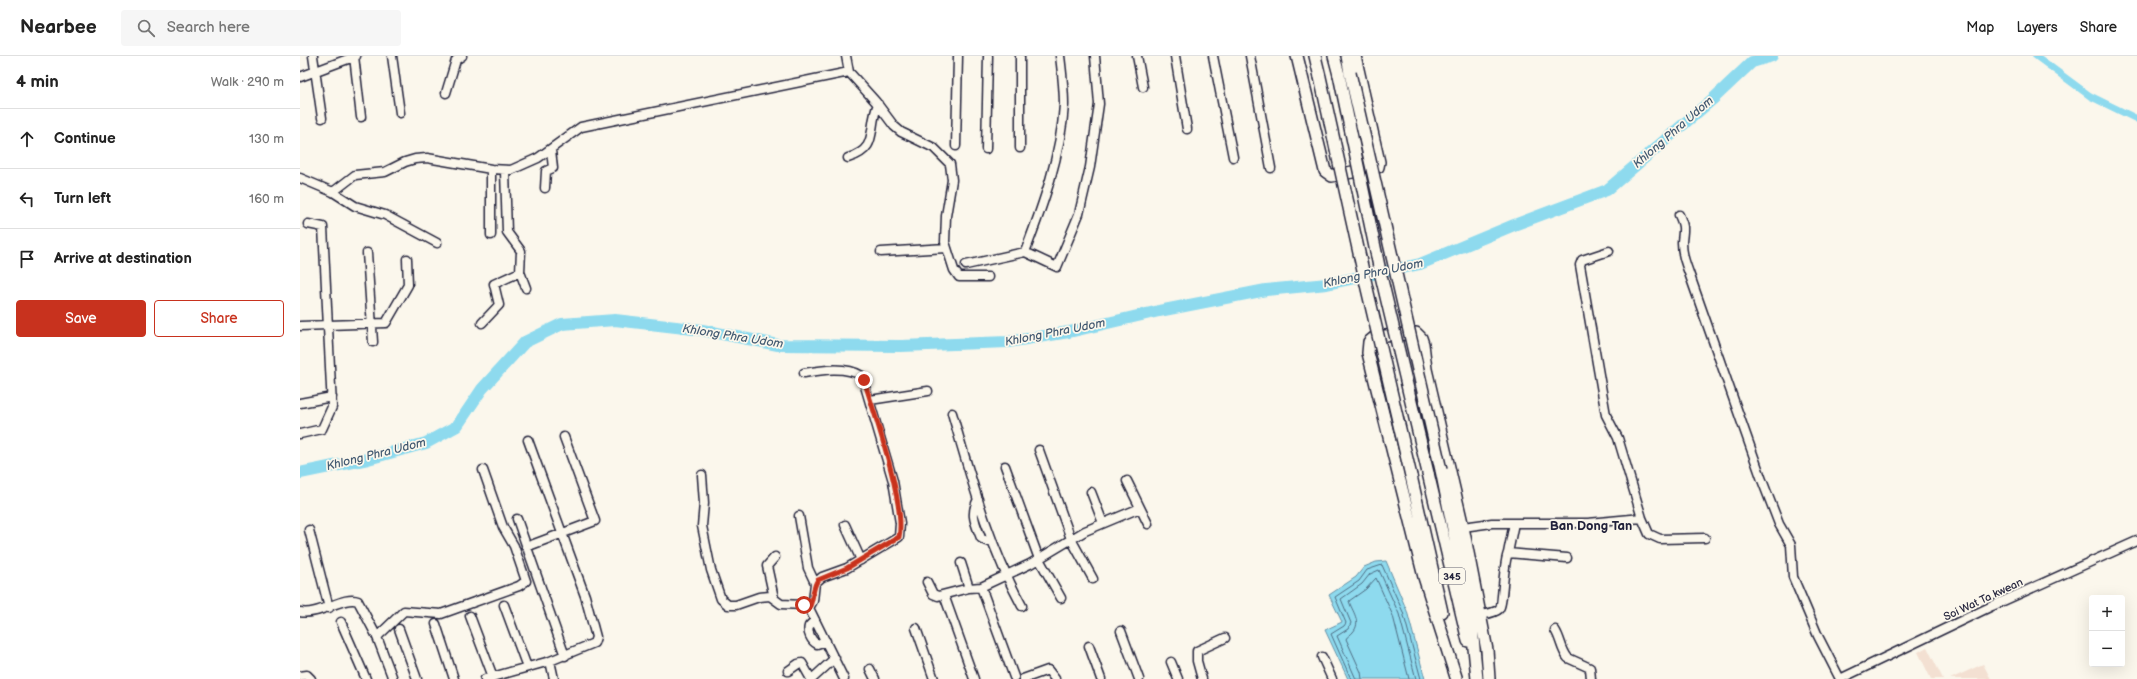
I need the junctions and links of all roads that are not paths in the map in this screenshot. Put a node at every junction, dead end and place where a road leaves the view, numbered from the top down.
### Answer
1 (313, 56) edge
2 (354, 56) edge
3 (392, 56) edge
4 (462, 56) edge
5 (846, 56) edge
6 (958, 56) edge
7 (988, 56) edge
8 (1020, 56) edge
9 (1060, 56) edge
10 (1095, 56) edge
11 (1137, 56) edge
12 (1175, 56) edge
13 (1214, 56) edge
14 (1250, 56) edge
15 (1297, 56) edge
16 (1315, 56) edge
17 (1334, 56) edge
18 (1347, 56) edge
19 (1355, 56) edge
20 (316, 72) junction
21 (849, 72) junction
22 (300, 77) edge
23 (1143, 87) dead end
24 (446, 93) dead end
25 (878, 104) junction
26 (400, 113) dead end
27 (361, 117) dead end
28 (322, 118) dead end
29 (1186, 129) dead end
30 (956, 146) dead end
31 (1020, 148) dead end
32 (986, 149) dead end
33 (551, 150) junction
34 (1232, 157) dead end
35 (848, 158) dead end
36 (1271, 168) dead end
37 (490, 169) junction
38 (505, 171) junction
39 (300, 178) edge
40 (546, 188) dead end
41 (333, 192) junction
42 (1679, 214) dead end
43 (308, 224) dead end
44 (491, 235) dead end
45 (437, 243) dead end
46 (946, 248) junction
47 (1609, 251) dead end
48 (882, 252) dead end
49 (1025, 252) junction
50 (367, 253) dead end
51 (406, 259) dead end
52 (966, 265) dead end
53 (520, 272) junction
54 (988, 277) dead end
55 (526, 288) dead end
56 (371, 323) junction
57 (482, 323) dead end
58 (328, 325) junction
59 (300, 326) edge
60 (373, 342) dead end
61 (804, 373) dead end
62 (928, 390) dead end
63 (332, 397) junction
64 (870, 400) junction
65 (300, 403) edge
66 (952, 413) dead end
67 (300, 434) edge
68 (564, 437) dead end
69 (528, 440) dead end
70 (1039, 450) dead end
71 (1005, 466) dead end
72 (483, 470) dead end
73 (702, 475) dead end
74 (1127, 481) dead end
75 (1091, 492) dead end
76 (1140, 508) junction
77 (798, 516) dead end
78 (1642, 518) junction
79 (517, 519) dead end
80 (1103, 523) junction
81 (1514, 523) junction
82 (1148, 524) dead end
83 (845, 525) dead end
84 (1463, 527) junction
85 (310, 530) dead end
86 (563, 533) junction
87 (1705, 538) dead end
88 (1071, 539) junction
89 (2137, 541) edge
90 (526, 547) junction
91 (1508, 553) junction
92 (775, 557) dead end
93 (1567, 558) dead end
94 (1039, 559) junction
95 (861, 560) junction
96 (961, 563) dead end
97 (1006, 576) junction
98 (1093, 579) dead end
99 (927, 582) dead end
100 (815, 583) junction
101 (981, 587) junction
102 (969, 588) junction
103 (944, 595) junction
104 (774, 598) junction
105 (1061, 598) dead end
106 (504, 605) dead end
107 (1022, 606) dead end
108 (329, 608) junction
109 (809, 608) junction
110 (300, 612) edge
111 (1481, 615) junction
112 (470, 616) dead end
113 (816, 620) junction
114 (341, 622) dead end
115 (436, 624) dead end
116 (916, 628) dead end
117 (399, 629) dead end
118 (1555, 630) dead end
119 (1121, 632) dead end
120 (377, 638) junction
121 (1225, 638) dead end
122 (826, 641) junction
123 (1089, 646) dead end
124 (565, 656) junction
125 (1322, 657) dead end
126 (835, 658) junction
127 (550, 661) junction
128 (1171, 662) dead end
129 (527, 667) junction
130 (870, 669) dead end
131 (788, 671) dead end
132 (513, 675) edge
133 (300, 676) edge
134 (489, 678) edge
135 (1014, 678) edge
136 (1457, 678) edge
137 (311, 679) edge
138 (366, 679) edge
139 (393, 679) edge
140 (417, 679) edge
141 (454, 679) edge
142 (554, 679) edge
143 (811, 679) edge
144 (844, 679) edge
145 (875, 679) edge
146 (934, 679) edge
147 (974, 679) edge
148 (1023, 679) edge
149 (1056, 679) edge
150 (1101, 679) edge
151 (1139, 679) edge
152 (1178, 679) edge
153 (1202, 679) edge
154 (1332, 679) edge
155 (1477, 679) edge
156 (1489, 679) edge
157 (1591, 679) edge
158 (1840, 679) edge

1 - 20 street
2 - 20 street
2 - 27 street
3 - 26 street
4 - 24 street
5 - 21 street
6 - 30 street
7 - 32 street
8 - 31 street
9 - 49 street
10 - 49 street
11 - 23 street
12 - 29 street
13 - 34 street
14 - 36 street
15 - 19 main road
16 - 136 main road, 345, bridge
17 - 155 main road, 345, bridge
18 - 155 main road, 345, bridge
20 - 22 street
20 - 28 street
21 - 25 street
21 - 33 street
25 - 35 street
25 - 46 street
33 - 38 street
33 - 40 street
37 - 38 street
37 - 41 street
37 - 44 street
38 - 53 street
39 - 41 street
41 - 45 street
42 - 158 street
43 - 58 street
46 - 48 street
46 - 54 street
47 - 78 street
49 - 52 street
50 - 56 street
51 - 56 street
53 - 55 street
53 - 57 street
56 - 58 street
56 - 60 street
58 - 59 street
58 - 63 street
61 - 64 street
62 - 64 street
63 - 65 street
63 - 67 street
64 - 95 street
66 - 97 street
68 - 86 street
69 - 86 street
70 - 88 street
71 - 94 street
72 - 120 street
73 - 104 street
74 - 76 street
75 - 80 street
76 - 80 street
76 - 82 street
77 - 100 street
78 - 81 street
78 - 87 street
79 - 90 street
80 - 88 street
81 - 84 street
81 - 91 street
83 - 95 street
84 - 111 main road
84 - 136 main road
85 - 108 street
86 - 90 street
86 - 124 street
88 - 94 street
88 - 98 street
89 - 158 street, Soi Wat Ta kwean
90 - 124 street
91 - 93 street
91 - 111 street
92 - 104 street
94 - 97 street
94 - 105 street
95 - 100 street
96 - 102 street
97 - 101 street
97 - 107 street
99 - 103 street
100 - 109 street
101 - 102 street
101 - 135 street
102 - 103 street
103 - 147 street
104 - 109 street
106 - 129 street
108 - 110 street
108 - 120 street
109 - 113 street
111 - 156 main road
112 - 134 street
113 - 122 street
113 - 122 street
114 - 138 street
115 - 141 street
116 - 146 street
117 - 140 street
118 - 157 street
119 - 151 street
120 - 139 street
121 - 153 street
122 - 126 street
123 - 150 street
124 - 127 street
125 - 154 street
126 - 143 street
126 - 144 street
127 - 129 street
127 - 142 street
128 - 152 street
129 - 132 street
130 - 145 street
131 - 143 street
132 - 134 street
133 - 137 street
148 - 149 street

